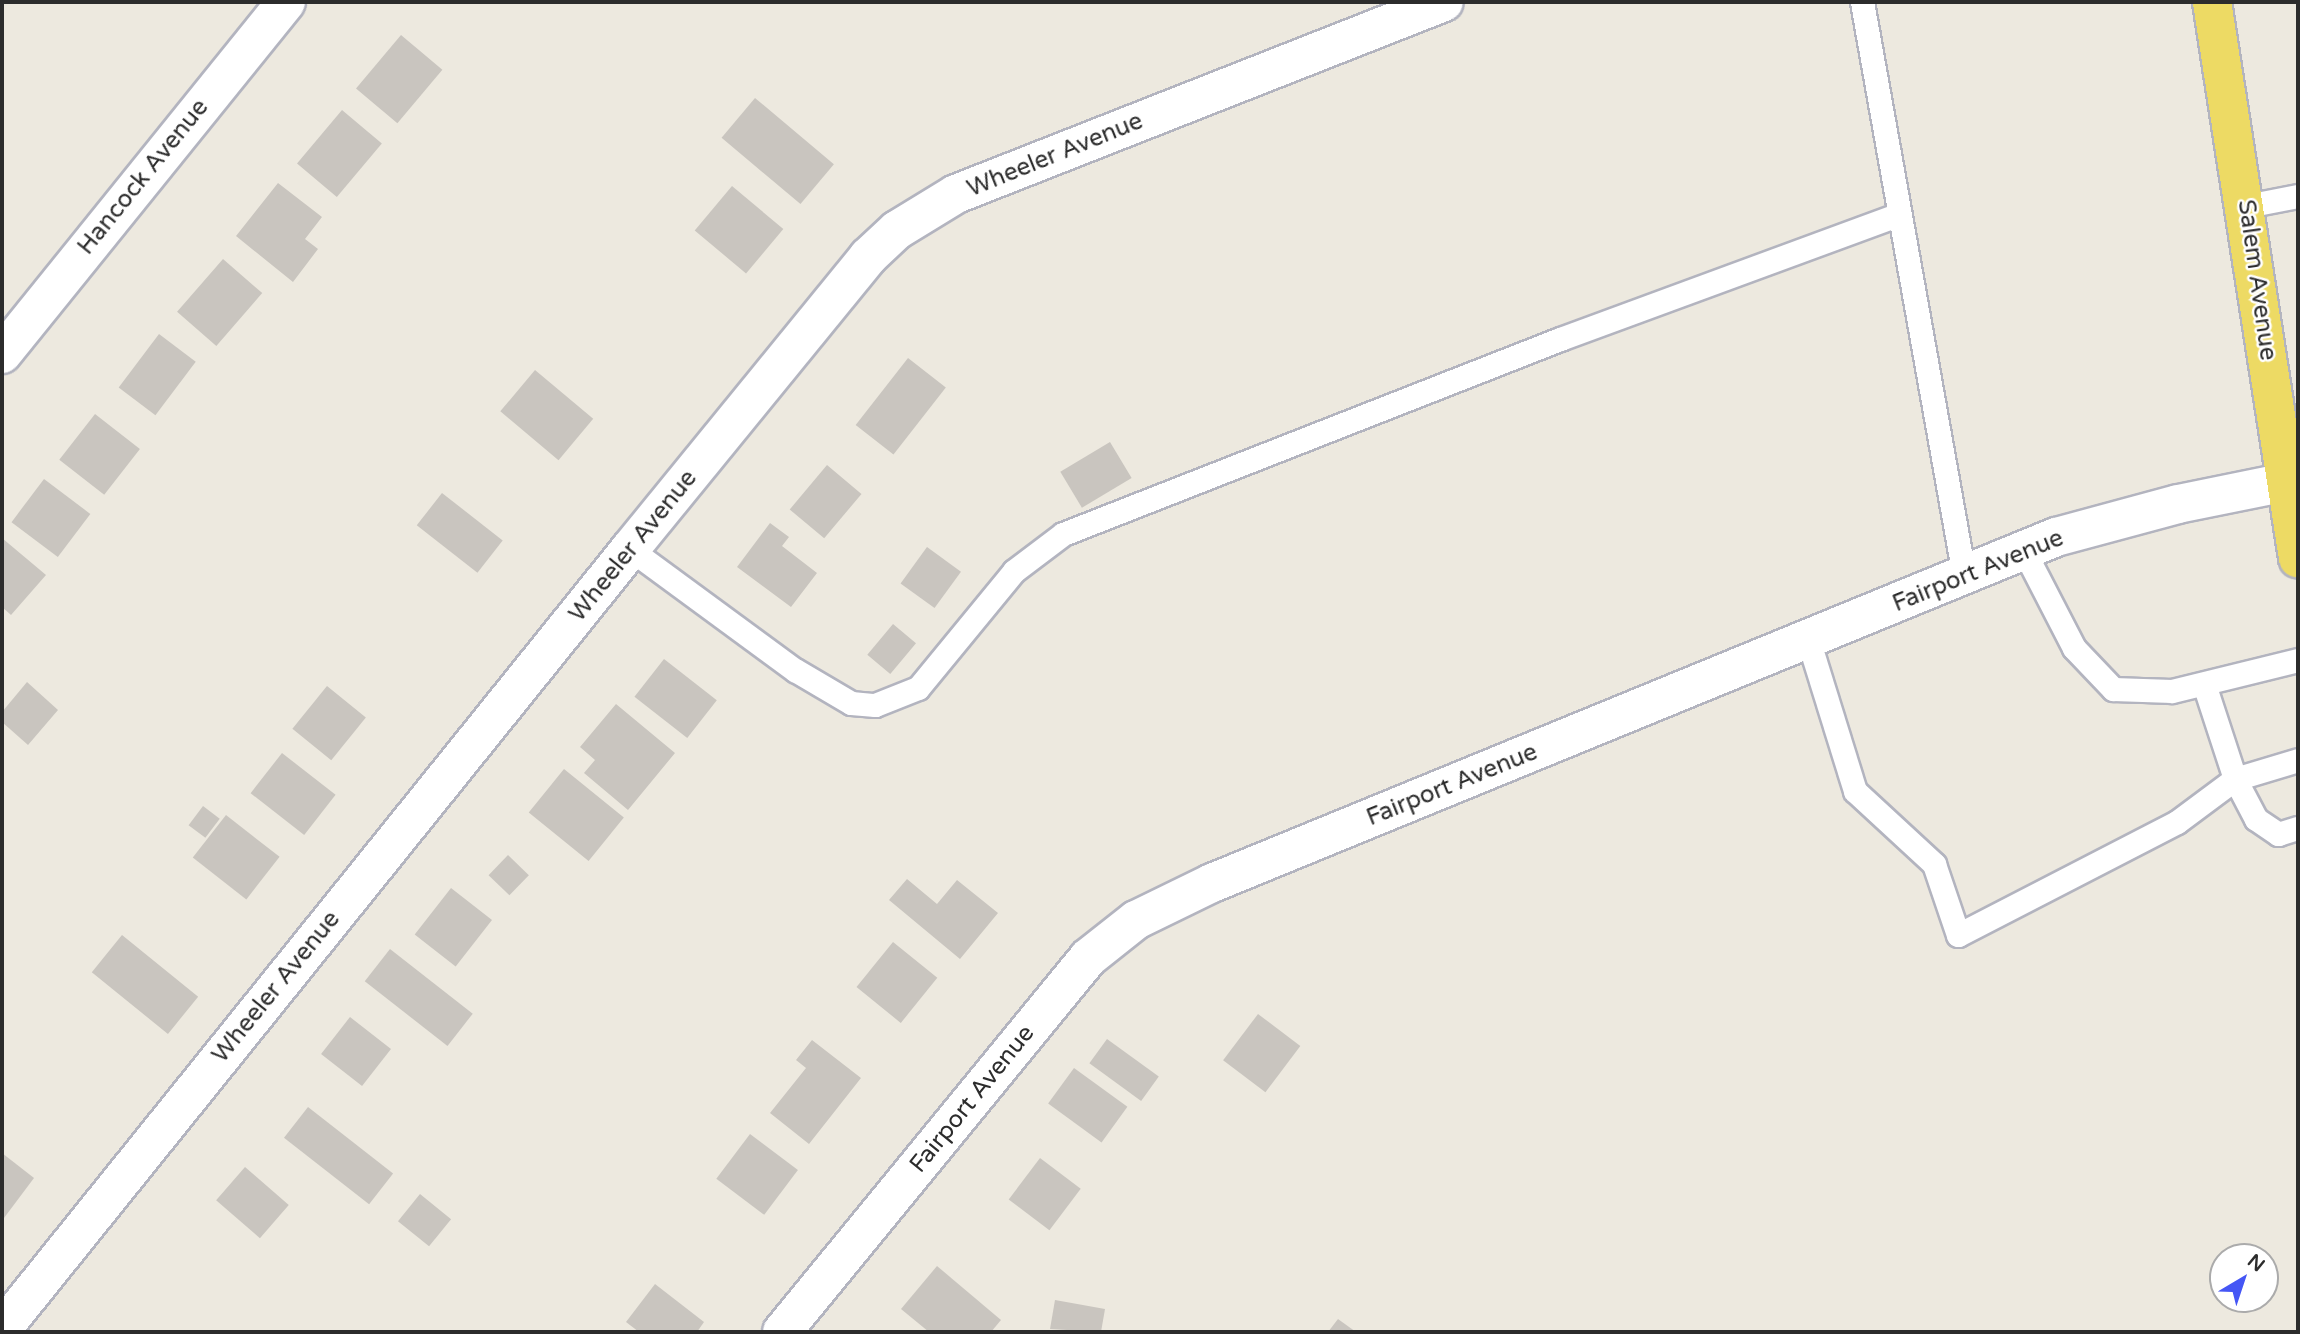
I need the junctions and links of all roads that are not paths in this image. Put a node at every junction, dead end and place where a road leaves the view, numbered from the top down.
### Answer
1 (286, 2) edge
2 (1444, 2) edge
3 (1862, 2) edge
4 (2212, 2) edge
5 (2298, 196) edge
6 (2246, 206) junction
7 (1899, 214) junction
8 (2, 354) edge
9 (2286, 482) junction
10 (630, 549) junction
11 (2024, 551) junction
12 (2298, 558) edge
13 (1964, 575) junction
14 (1808, 639) junction
15 (2298, 660) edge
16 (2204, 684) junction
17 (2298, 760) edge
18 (2235, 779) junction
19 (2298, 828) edge
20 (2, 1329) edge
21 (782, 1332) edge

1 - 8 street, Hancock Avenue
2 - 10 street, Wheeler Avenue
3 - 7 lane
4 - 6 main road, Salem Avenue
5 - 6 lane
6 - 9 main road, Salem Avenue
7 - 10 lane
7 - 13 lane
9 - 11 street, Fairport Avenue
9 - 12 main road, Salem Avenue
10 - 20 street, Wheeler Avenue
11 - 13 street, Fairport Avenue
11 - 16 lane
13 - 14 street, Fairport Avenue
14 - 18 lane
14 - 21 street, Fairport Avenue
15 - 16 lane
16 - 18 lane
17 - 18 lane
18 - 19 lane

